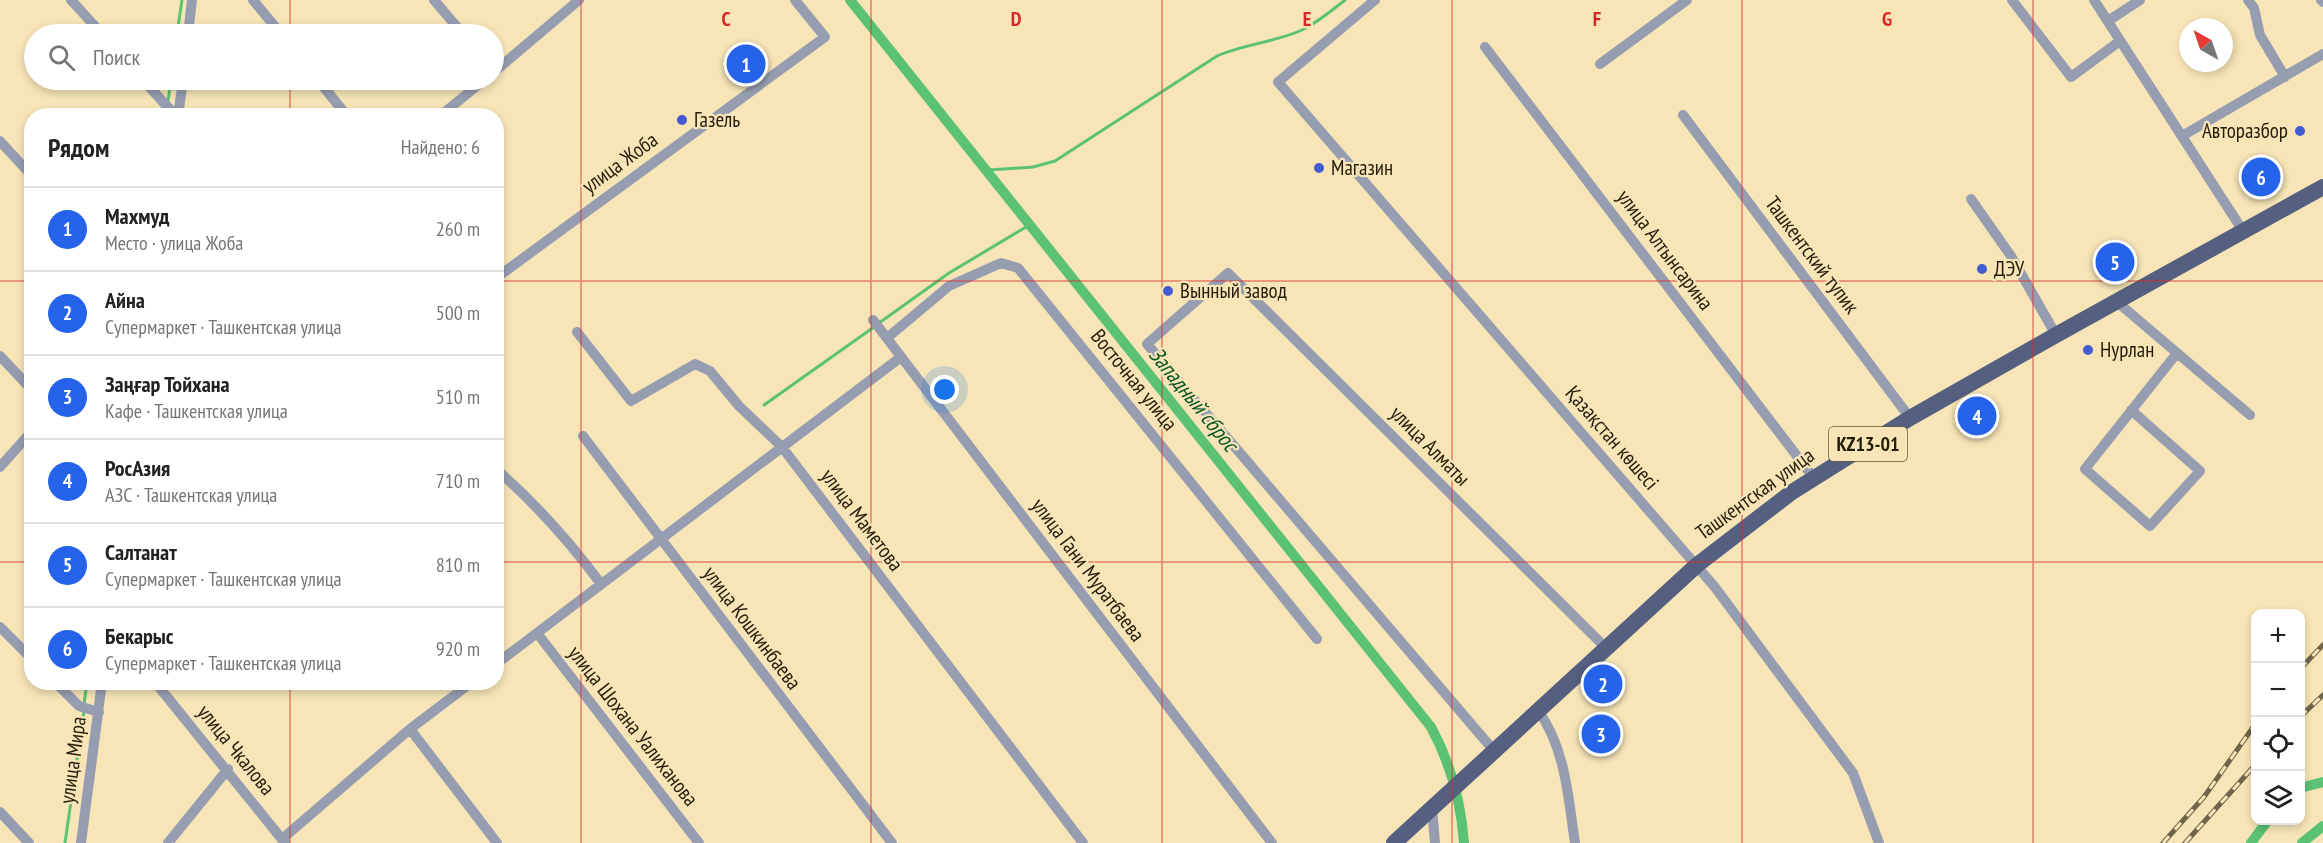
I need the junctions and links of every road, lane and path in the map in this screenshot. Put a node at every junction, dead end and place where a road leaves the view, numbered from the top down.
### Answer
1 (70, 0) edge
2 (192, 0) edge
3 (253, 0) edge
4 (434, 0) edge
5 (579, 0) edge
6 (795, 0) edge
7 (1375, 0) edge
8 (1687, 0) edge
9 (2012, 0) edge
10 (2094, 0) edge
11 (2140, 0) edge
12 (2248, 0) edge
13 (2108, 21) junction
14 (93, 24) edge
15 (189, 24) edge
16 (273, 24) edge
17 (454, 24) edge
18 (2120, 41) junction
19 (1485, 46) dead end
20 (2323, 54) edge
21 (504, 63) edge
22 (1599, 64) dead end
23 (2285, 77) junction
24 (152, 90) edge
25 (181, 90) edge
26 (326, 90) edge
27 (472, 90) edge
28 (169, 108) edge
29 (178, 108) edge
30 (341, 108) edge
31 (450, 108) edge
32 (1683, 115) dead end
33 (2182, 136) junction
34 (0, 141) edge
35 (24, 167) edge
36 (2323, 187) edge
37 (1971, 199) dead end
38 (2243, 231) junction
39 (504, 272) edge
40 (1228, 273) joint
41 (2116, 301) junction
42 (873, 320) dead end
43 (577, 332) dead end
44 (2056, 335) junction
45 (887, 338) junction
46 (2177, 353) junction
47 (0, 356) edge
48 (901, 357) junction
49 (24, 382) edge
50 (2131, 410) junction
51 (2250, 415) dead end
52 (1910, 418) junction
53 (583, 436) dead end
54 (24, 440) edge
55 (782, 447) junction
56 (0, 467) edge
57 (504, 476) edge
58 (1813, 477) junction
59 (660, 540) junction
60 (1697, 565) junction
61 (601, 584) junction
62 (0, 627) edge
63 (537, 633) junction
64 (1317, 639) dead end
65 (1605, 647) junction
66 (24, 651) edge
67 (504, 658) edge
68 (63, 690) edge
69 (101, 690) edge
70 (162, 690) edge
71 (461, 690) edge
72 (1538, 710) junction
73 (99, 712) junction
74 (410, 729) junction
75 (1495, 752) junction
76 (228, 770) junction
77 (1437, 804) junction
78 (0, 812) edge
79 (283, 841) edge
80 (29, 843) edge
81 (81, 843) edge
82 (168, 843) edge
83 (497, 843) edge
84 (699, 843) edge
85 (892, 843) edge
86 (1083, 843) edge
87 (1272, 843) edge
88 (1394, 843) edge
89 (1435, 843) edge
90 (1575, 843) edge
91 (1880, 843) edge

1 - 14 street
2 - 15 street
3 - 16 street
4 - 17 street
5 - 21 street
6 - 39 street, улица Жоба
7 - 60 street, Қазақстан көшесі
8 - 22 street
9 - 18 street
10 - 13 street
11 - 13 street
12 - 23 street
13 - 18 street
18 - 33 street
19 - 58 street, улица Алтынсарина
20 - 23 street
23 - 33 street
24 - 28 street
25 - 29 street
26 - 30 street
27 - 31 street
32 - 52 street, Ташкентский тупик
33 - 38 street
34 - 35 street
36 - 38 main road, Ташкентская улица / KZ13-01
37 - 44 street
38 - 41 main road, Ташкентская улица / KZ13-01
40 - 65 street, улица Алматы
40 - 75 street, Восточная улица
41 - 44 main road, Ташкентская улица / KZ13-01
41 - 46 street
42 - 45 street, улица Гани Муратбаева
43 - 55 street, улица Маметова
44 - 52 main road, Ташкентская улица / KZ13-01
45 - 48 street, улица Гани Муратбаева
45 - 64 street, Восточная улица
46 - 50 street
46 - 51 street
47 - 49 street
48 - 55 street
48 - 87 street, улица Гани Муратбаева
50 - 50 street
52 - 58 main road, Ташкентская улица / KZ13-01
53 - 59 street, улица Кошкинбаева
54 - 56 street
55 - 59 street
55 - 86 street, улица Маметова
57 - 61 street
58 - 60 main road, Ташкентская улица / KZ13-01
59 - 61 street
59 - 85 street, улица Кошкинбаева
60 - 65 main road, Ташкентская улица / KZ13-01
60 - 91 street, Қазақстан көшесі
61 - 63 street
62 - 66 street
63 - 67 street
63 - 84 street, улица Шохана Уалиханова
65 - 72 main road, Ташкентская улица / KZ13-01
68 - 73 street
69 - 73 street, улица Мира
70 - 76 street, улица Чкалова
71 - 74 street
72 - 75 main road, Ташкентская улица / KZ13-01
72 - 90 street
73 - 81 street, улица Мира
74 - 79 street
74 - 83 street
75 - 77 main road, Ташкентская улица / KZ13-01
76 - 79 street, улица Чкалова
76 - 82 street
77 - 88 main road, Ташкентская улица / KZ13-01
77 - 89 street
78 - 80 street

